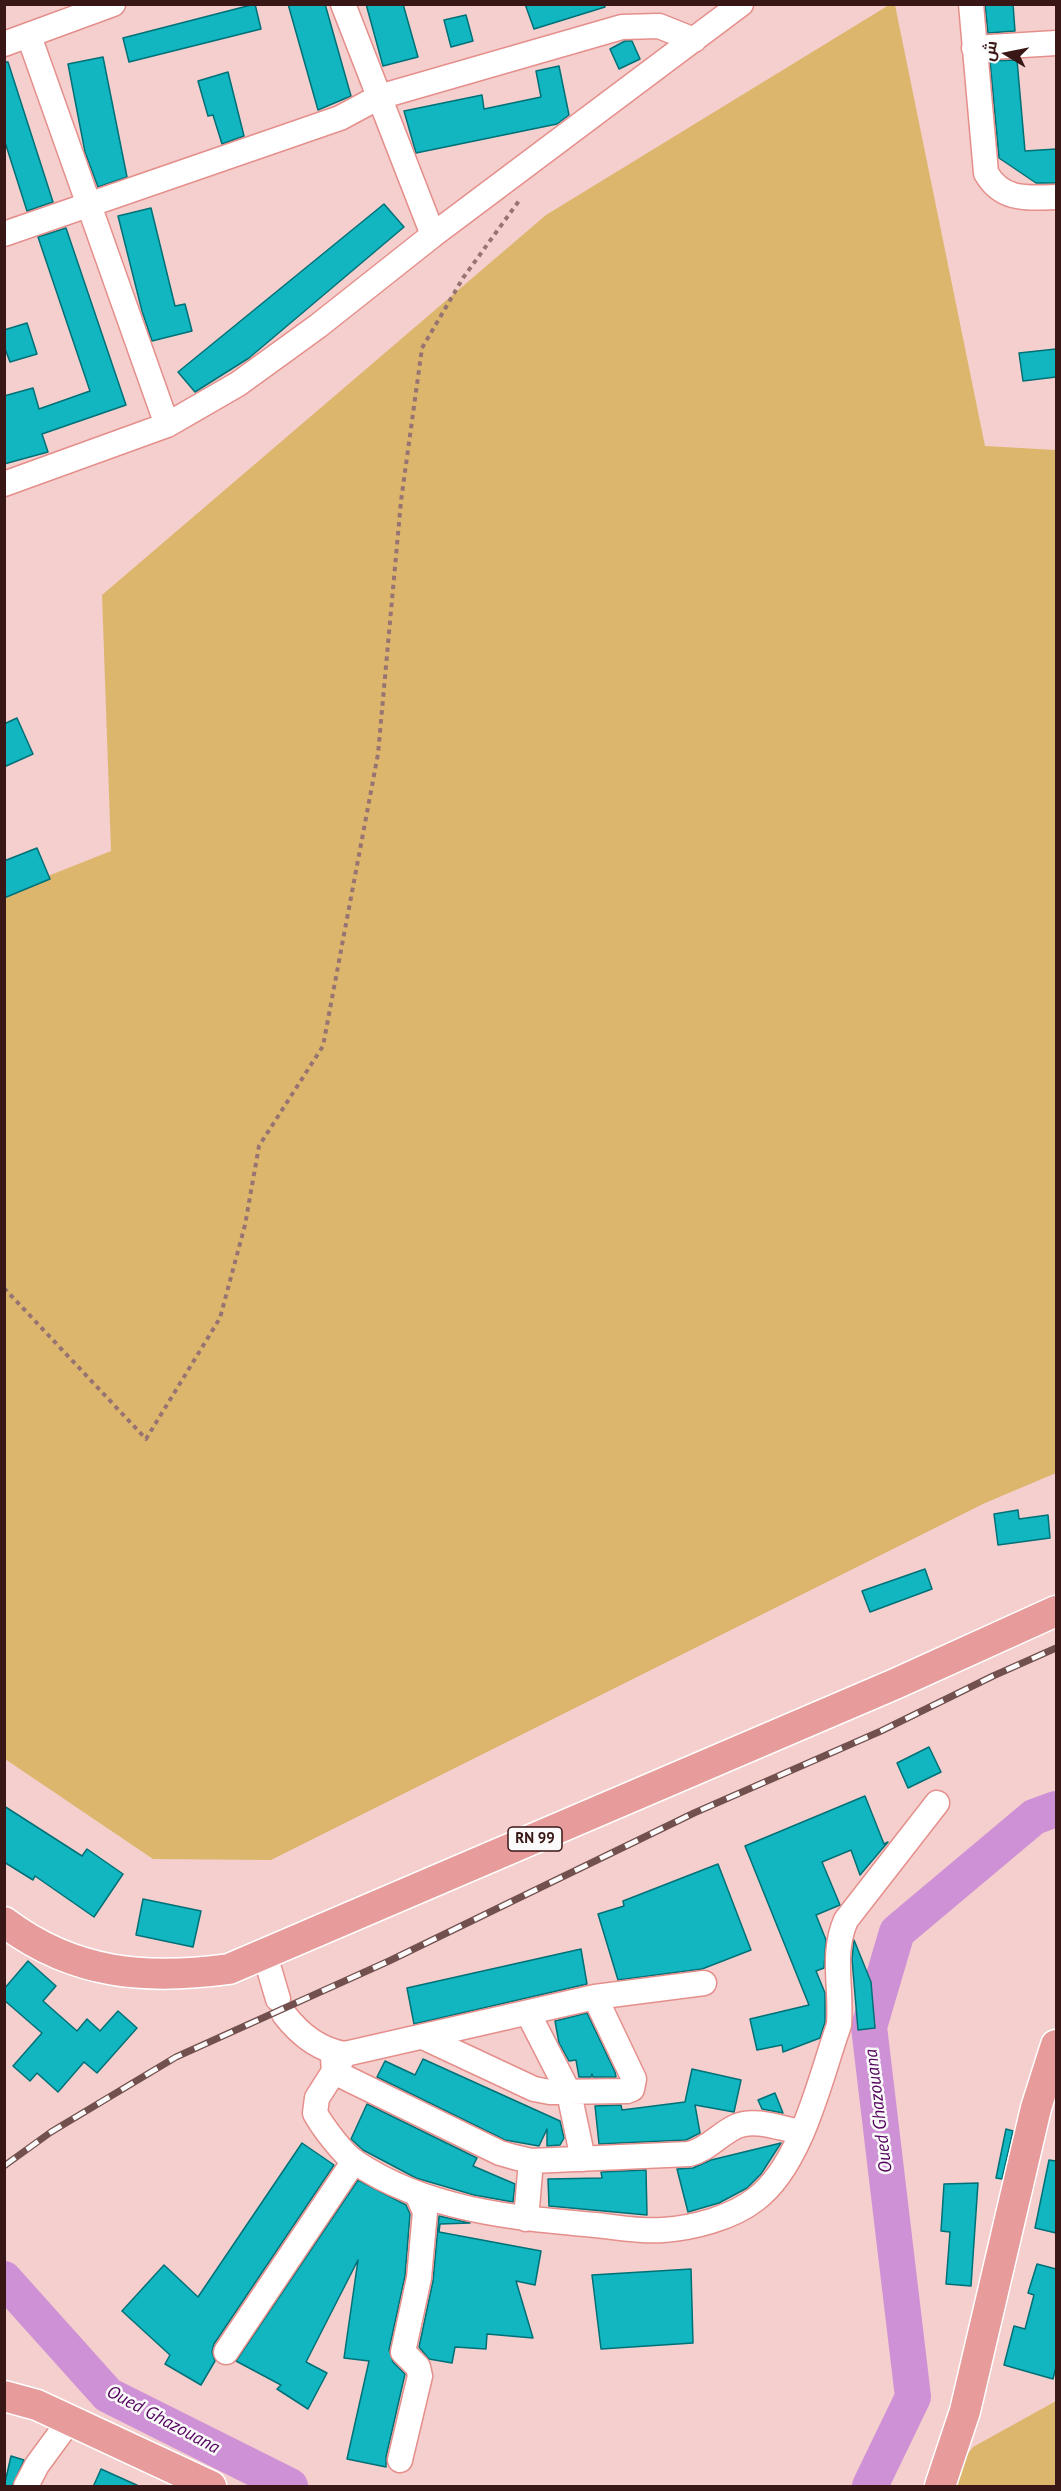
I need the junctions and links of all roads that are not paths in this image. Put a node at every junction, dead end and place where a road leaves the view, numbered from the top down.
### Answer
1 (113, 4) edge
2 (343, 4) edge
3 (741, 4) edge
4 (971, 4) edge
5 (29, 36) junction
6 (694, 40) junction
7 (1056, 43) edge
8 (4, 44) edge
9 (974, 48) junction
10 (379, 97) junction
11 (1056, 197) edge
12 (89, 203) junction
13 (4, 234) edge
14 (433, 235) junction
15 (167, 426) junction
16 (4, 484) edge
17 (1056, 1611) edge
18 (937, 1803) dead end
19 (4, 1922) edge
20 (265, 1955) junction
21 (704, 1983) dead end
22 (595, 1997) junction
23 (528, 2013) junction
24 (425, 2037) junction
25 (1056, 2045) edge
26 (338, 2059) junction
27 (569, 2092) junction
28 (801, 2132) junction
29 (583, 2159) junction
30 (354, 2161) junction
31 (531, 2161) junction
32 (417, 2194) junction
33 (526, 2219) junction
34 (226, 2352) dead end
35 (4, 2396) edge
36 (70, 2420) junction
37 (400, 2460) dead end
38 (26, 2487) edge
39 (211, 2487) edge
40 (940, 2487) edge

1 - 5 street
2 - 10 street
3 - 6 street
4 - 9 street
5 - 8 street
5 - 12 street
6 - 10 street
6 - 14 street
7 - 9 street
9 - 11 street
10 - 12 street
10 - 14 street
12 - 13 street
12 - 15 street
14 - 15 street
15 - 16 street
17 - 20 main road, RN 99
18 - 28 street
19 - 20 main road, RN 99
20 - 26 street
21 - 22 street
22 - 23 street
22 - 27 street
23 - 24 street
23 - 27 street
24 - 26 street
24 - 27 street
25 - 40 main road
26 - 30 street
26 - 31 street
27 - 29 street
28 - 29 street
28 - 33 street
29 - 31 street
30 - 32 street
30 - 34 street
31 - 33 street
32 - 33 street
32 - 37 street
35 - 36 main road
36 - 38 street
36 - 39 main road

